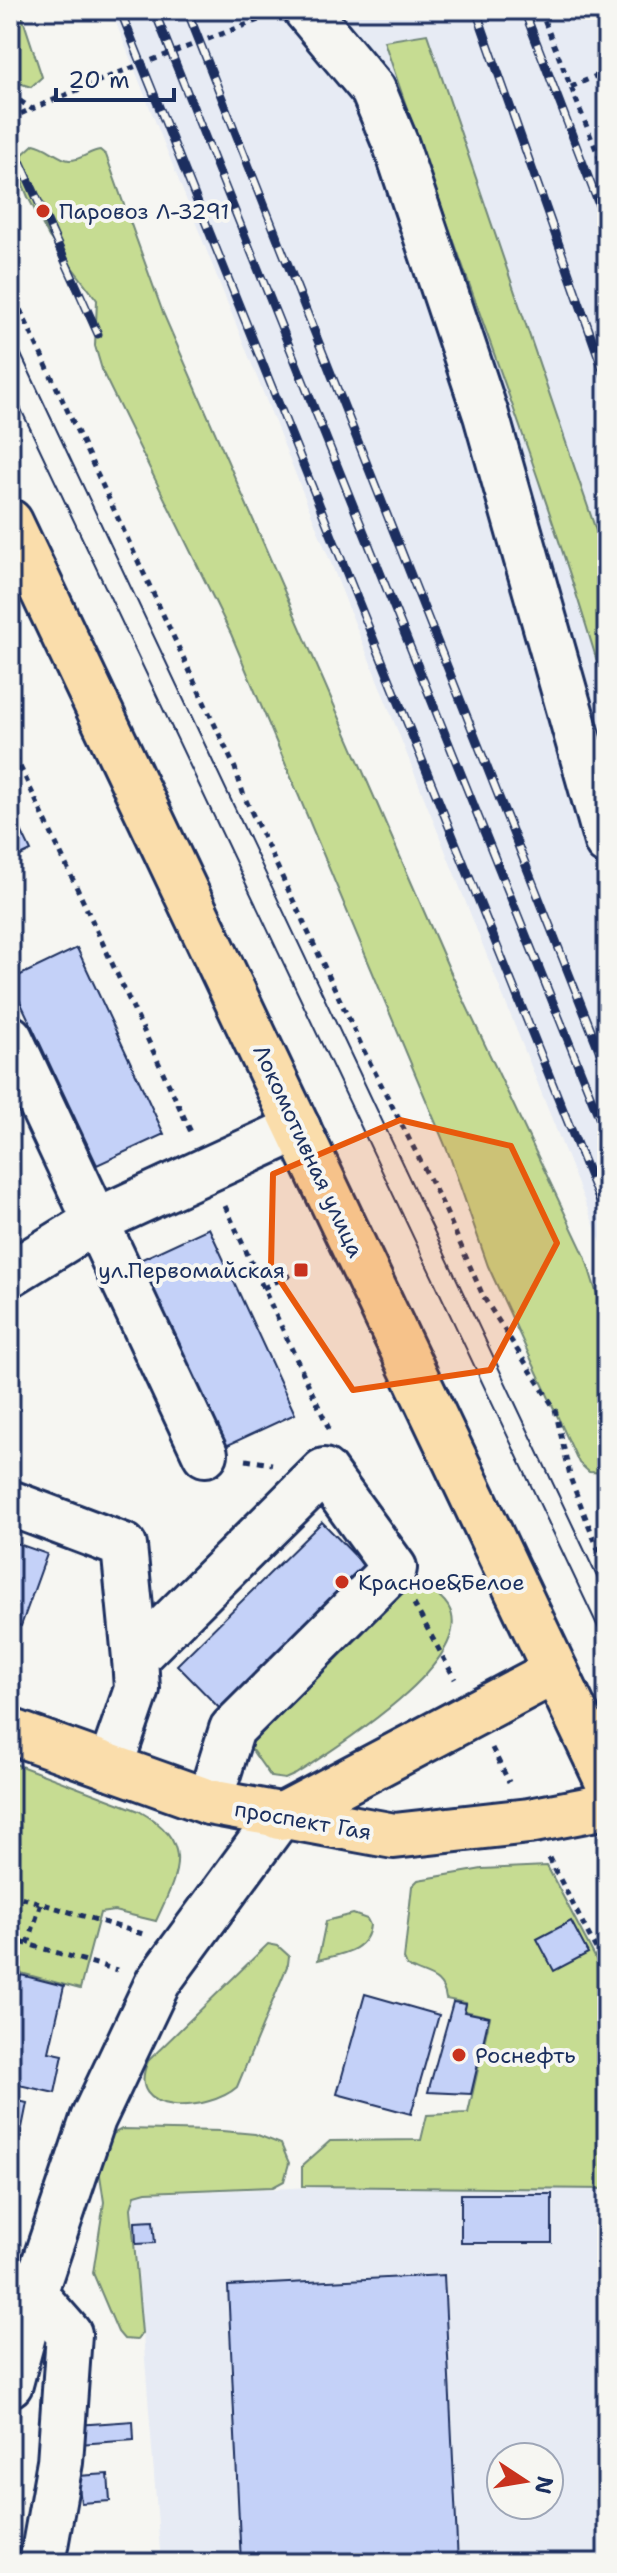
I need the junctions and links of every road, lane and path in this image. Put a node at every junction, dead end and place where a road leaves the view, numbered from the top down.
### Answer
1 (285, 10) edge
2 (306, 10) edge
3 (540, 10) edge
4 (607, 71) edge
5 (571, 87) junction
6 (10, 94) edge
7 (32, 109) junction
8 (10, 119) edge
9 (607, 177) edge
10 (10, 288) edge
11 (10, 522) edge
12 (607, 842) edge
13 (10, 1038) edge
14 (298, 1128) junction
15 (96, 1221) junction
16 (301, 1270) dead end
17 (10, 1274) edge
18 (263, 1288) dead end
19 (205, 1454) joint
20 (324, 1471) junction
21 (10, 1503) edge
22 (394, 1568) junction
23 (607, 1572) edge
24 (135, 1658) junction
25 (555, 1671) junction
26 (474, 1714) junction
27 (10, 1731) edge
28 (110, 1767) junction
29 (607, 1780) edge
30 (209, 1802) junction
31 (607, 1806) edge
32 (279, 1817) junction
33 (529, 1821) junction
34 (10, 1894) edge
35 (41, 1903) junction
36 (10, 1939) edge
37 (28, 1945) junction
38 (184, 1947) junction
39 (607, 1970) edge
40 (158, 1982) junction
41 (34, 2294) junction
42 (10, 2384) edge
43 (42, 2563) edge

1 - 7 path, bridge
2 - 12 street
3 - 5 path
4 - 5 path
5 - 9 path
6 - 7 path
7 - 8 path
10 - 23 path
11 - 14 main road, Локомотивная улица
13 - 15 street
14 - 15 street
14 - 25 main road, Локомотивная улица
15 - 17 street
15 - 19 street
16 - 18 path
19 - 20 path
20 - 22 street
20 - 24 street
21 - 24 street
22 - 26 path
22 - 30 street
24 - 28 street
25 - 26 main road
25 - 29 main road, Локомотивная улица
26 - 32 main road
26 - 33 path
27 - 28 main road, проспект Гая
28 - 30 main road, проспект Гая
30 - 32 main road, проспект Гая
31 - 33 main road, проспект Гая
32 - 33 main road, проспект Гая
32 - 38 street
33 - 39 path
34 - 35 path
35 - 37 path
35 - 38 path
36 - 37 path
37 - 40 path
38 - 40 street
40 - 41 street
41 - 42 street
41 - 43 street

